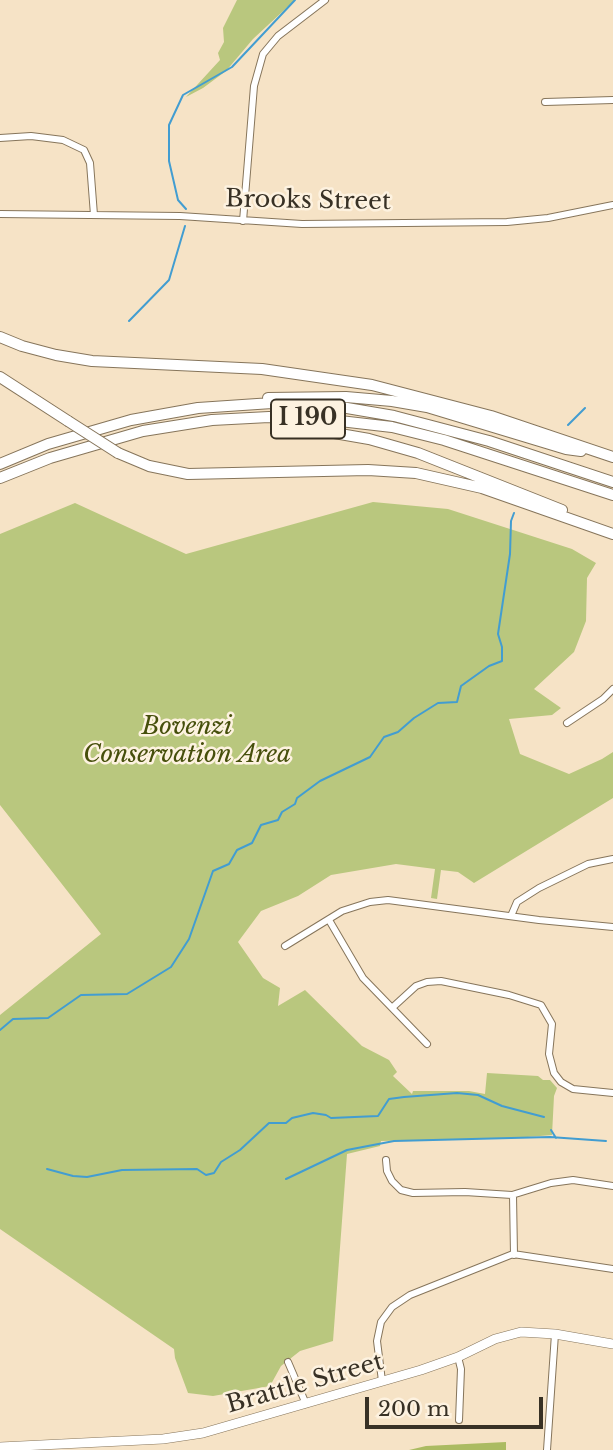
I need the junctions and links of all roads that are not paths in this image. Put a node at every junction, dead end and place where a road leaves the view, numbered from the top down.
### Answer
1 (325, 0) edge
2 (613, 100) edge
3 (545, 102) dead end
4 (0, 138) edge
5 (613, 205) edge
6 (0, 214) edge
7 (94, 215) junction
8 (243, 221) junction
9 (0, 337) edge
10 (0, 377) edge
11 (239, 404) junction
12 (269, 417) junction
13 (601, 453) junction
14 (613, 457) edge
15 (0, 464) edge
16 (0, 478) edge
17 (613, 482) edge
18 (613, 495) edge
19 (611, 533) edge
20 (613, 689) edge
21 (567, 723) dead end
22 (613, 859) edge
23 (511, 916) junction
24 (329, 920) junction
25 (613, 927) edge
26 (285, 946) dead end
27 (393, 1007) junction
28 (427, 1044) dead end
29 (613, 1093) edge
30 (386, 1160) dead end
31 (613, 1175) edge
32 (612, 1185) edge
33 (513, 1195) junction
34 (514, 1255) junction
35 (613, 1269) edge
36 (555, 1334) junction
37 (613, 1344) edge
38 (458, 1357) junction
39 (288, 1362) dead end
40 (382, 1381) junction
41 (306, 1404) junction
42 (459, 1420) dead end
43 (0, 1447) edge
44 (547, 1450) edge

1 - 8 street
2 - 3 street
4 - 7 street
5 - 8 street, Brooks Street
6 - 7 street, Brooks Street
7 - 8 street, Brooks Street
9 - 13 highway
10 - 19 highway, bridge
11 - 13 highway
11 - 15 highway, I 190
11 - 17 highway, I 190
12 - 16 highway, I 190
12 - 18 highway, I 190
12 - 19 highway
13 - 14 highway
20 - 21 street
22 - 23 street
23 - 24 street
23 - 25 street
24 - 26 street
24 - 27 street
27 - 28 street
27 - 29 street
30 - 33 street
31 - 32 street
32 - 33 street
33 - 34 street
34 - 35 street
34 - 40 street
36 - 37 street, Brattle Street
36 - 38 street, Brattle Street
36 - 44 street
38 - 40 street, Brattle Street
38 - 42 street
39 - 41 street
40 - 41 street, Brattle Street
41 - 43 street, Brattle Street

